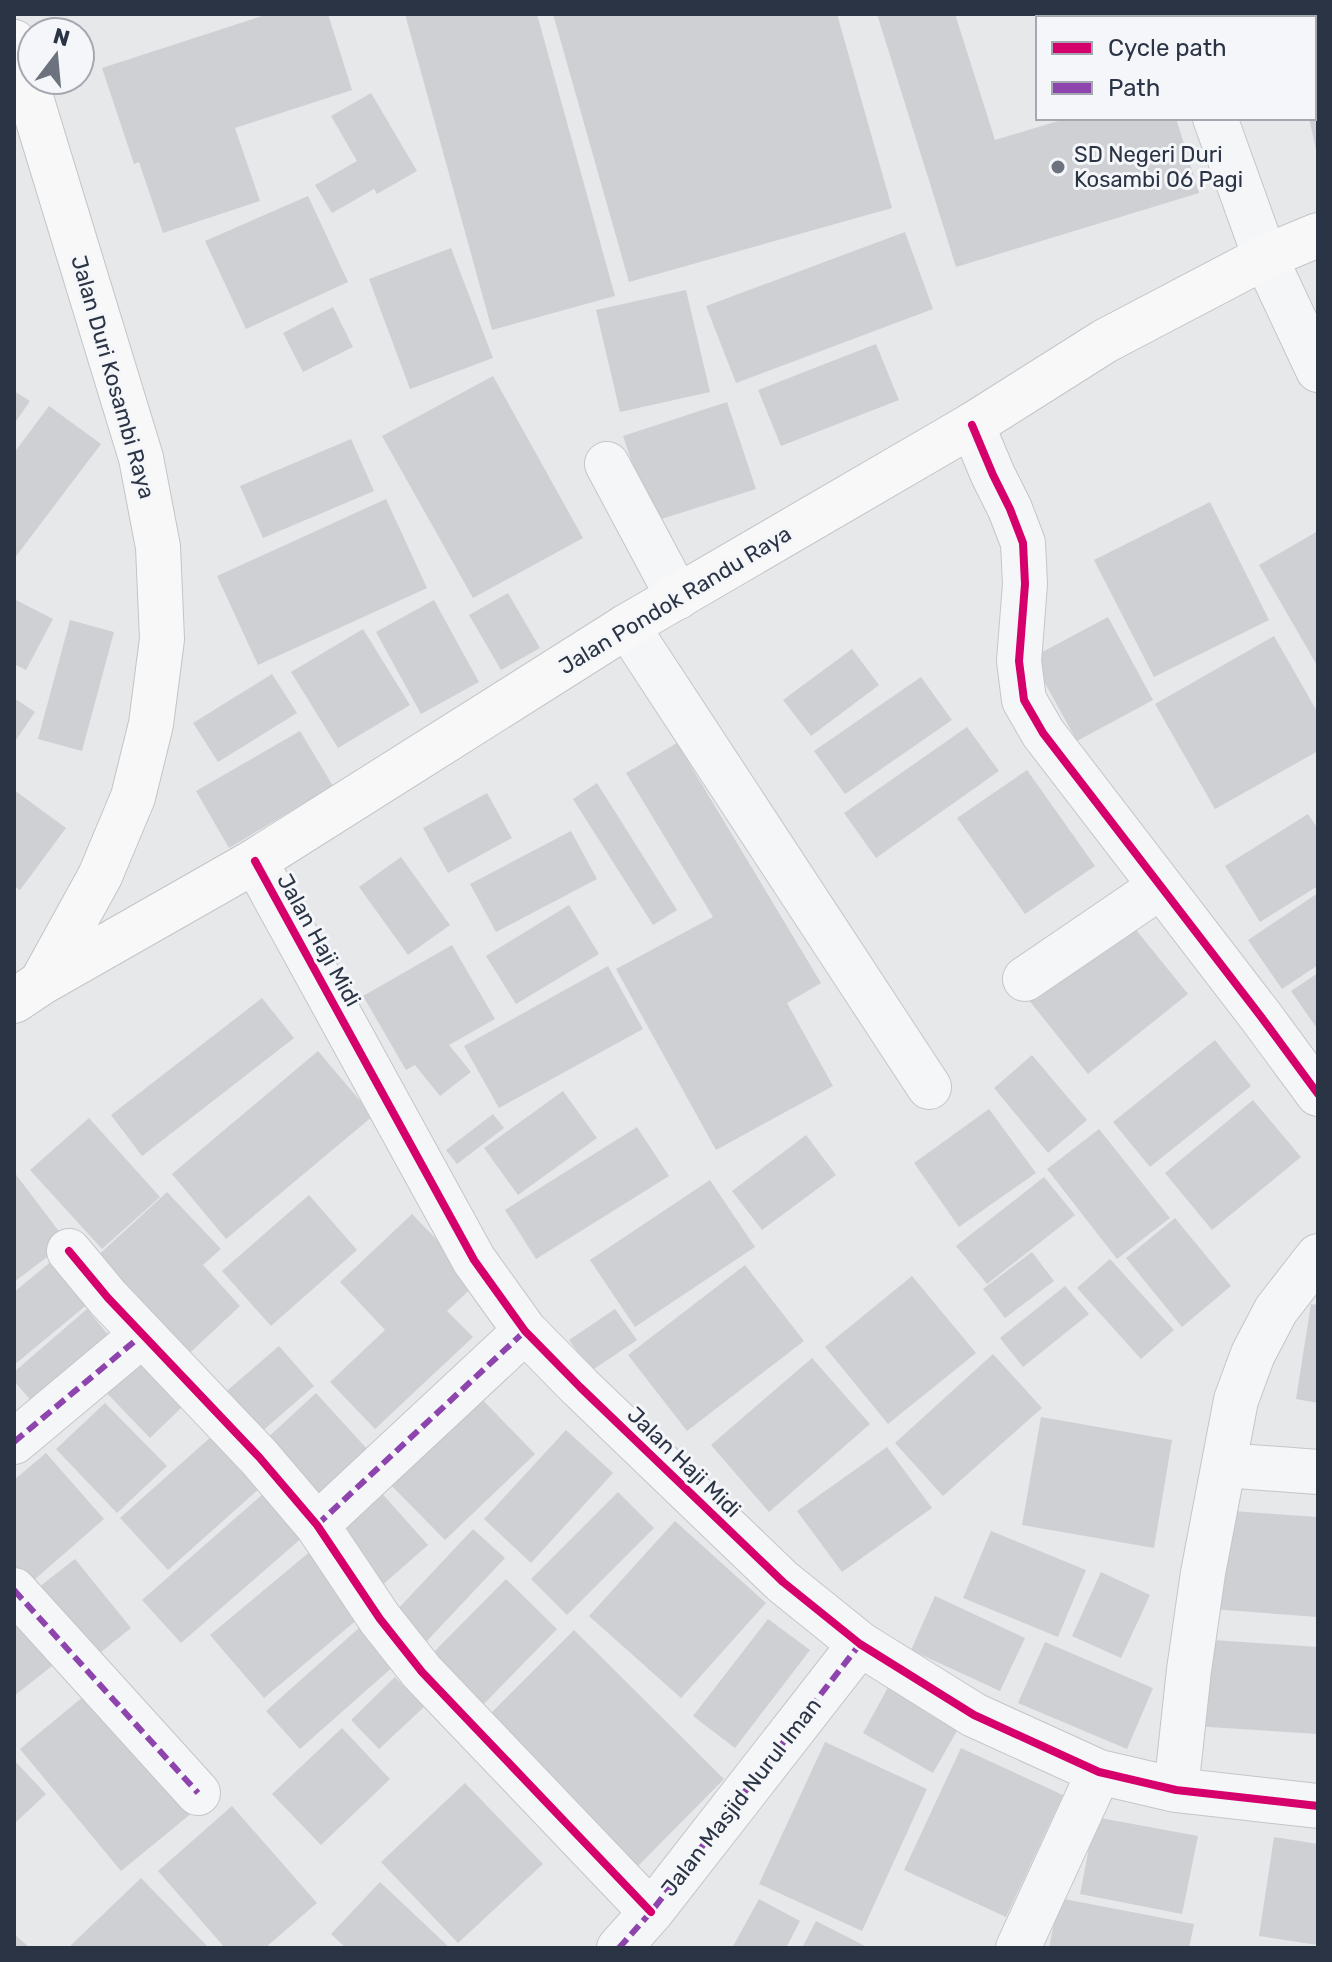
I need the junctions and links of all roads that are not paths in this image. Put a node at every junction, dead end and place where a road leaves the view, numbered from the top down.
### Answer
1 (14, 42) edge
2 (1216, 120) edge
3 (1318, 235) edge
4 (1265, 257) junction
5 (1318, 370) edge
6 (972, 425) junction
7 (607, 464) dead end
8 (678, 597) junction
9 (627, 626) junction
10 (255, 861) junction
11 (1160, 887) junction
12 (1025, 979) dead end
13 (28, 992) edge
14 (929, 1087) dead end
15 (1318, 1094) edge
16 (69, 1251) dead end
17 (1318, 1256) edge
18 (525, 1331) junction
19 (142, 1335) junction
20 (14, 1442) edge
21 (1224, 1465) junction
22 (1318, 1472) edge
23 (317, 1525) junction
24 (14, 1590) edge
25 (860, 1644) junction
26 (1099, 1772) junction
27 (1176, 1790) junction
28 (198, 1793) dead end
29 (1318, 1806) edge
30 (651, 1912) junction
31 (619, 1948) edge
32 (1018, 1948) edge

1 - 13 main road, Jalan Duri Kosambi Raya
2 - 4 street
3 - 4 main road, Jalan Pondok Randu Raya
4 - 5 street
4 - 6 main road, Jalan Pondok Randu Raya
6 - 8 main road, Jalan Pondok Randu Raya
6 - 11 street
7 - 8 street
8 - 9 main road, Jalan Pondok Randu Raya
9 - 10 main road, Jalan Pondok Randu Raya
9 - 14 street
10 - 13 main road, Jalan Pondok Randu Raya
10 - 18 street, Jalan Haji Midi
11 - 12 street
11 - 15 street
16 - 19 street
17 - 21 street
18 - 23 street
18 - 25 street, Jalan Haji Midi
19 - 20 street
19 - 23 street
21 - 22 street
21 - 27 street
23 - 30 street
24 - 28 street
25 - 26 street, Jalan Haji Midi
25 - 30 street, Jalan Masjid Nurul Iman
26 - 27 street, Jalan Haji Midi
26 - 32 street
27 - 29 street, Jalan Haji Midi
30 - 31 street, Jalan Masjid Nurul Iman

